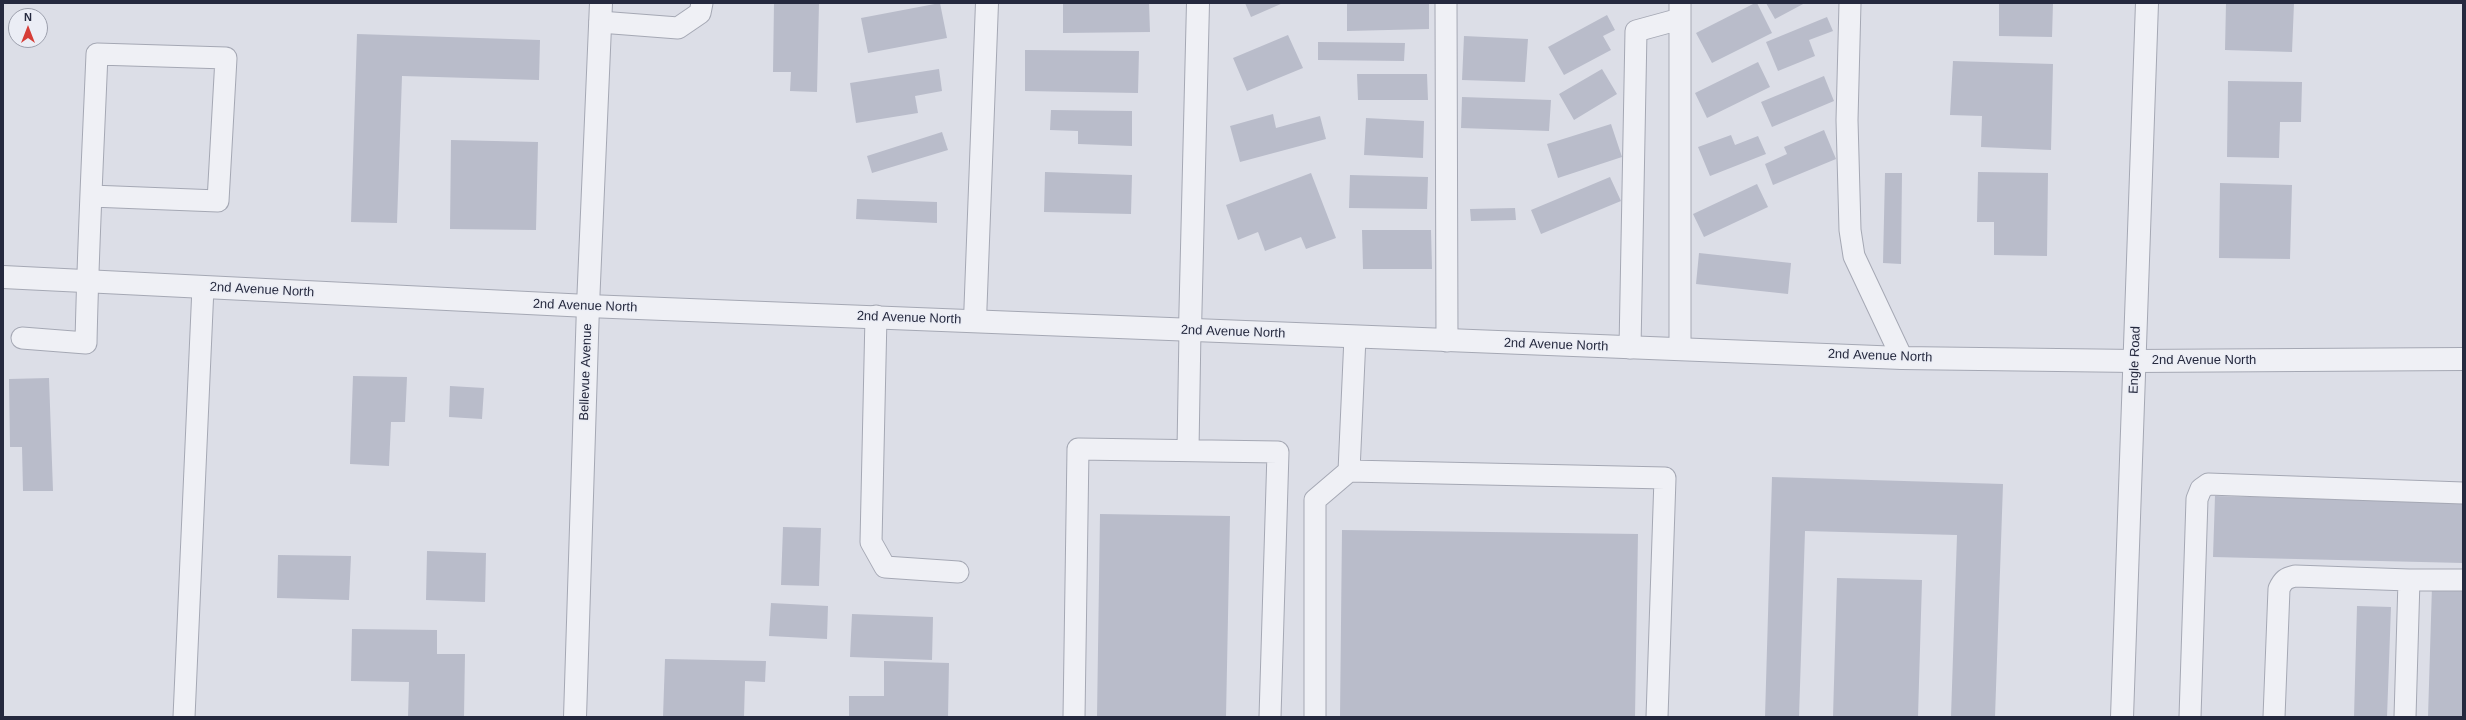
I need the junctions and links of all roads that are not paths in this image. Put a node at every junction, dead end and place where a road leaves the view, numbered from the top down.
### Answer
1 (702, 3) edge
2 (987, 3) edge
3 (1198, 3) edge
4 (1446, 3) edge
5 (1850, 3) edge
6 (2147, 3) edge
7 (1680, 11) edge
8 (601, 12) edge
9 (91, 196) junction
10 (3, 277) edge
11 (87, 281) junction
12 (204, 287) junction
13 (588, 306) junction
14 (876, 316) junction
15 (975, 320) junction
16 (1190, 330) junction
17 (1355, 337) junction
18 (22, 338) dead end
19 (1447, 341) junction
20 (1630, 348) junction
21 (1680, 350) junction
22 (1902, 358) junction
23 (2463, 359) edge
24 (2135, 360) junction
25 (1188, 450) junction
26 (1349, 471) junction
27 (2463, 493) edge
28 (958, 572) dead end
29 (2409, 580) junction
30 (2463, 580) edge
31 (184, 717) edge
32 (576, 717) edge
33 (1074, 717) edge
34 (1270, 717) edge
35 (1314, 717) edge
36 (1657, 717) edge
37 (2122, 717) edge
38 (2190, 717) edge
39 (2274, 717) edge
40 (2405, 717) edge

1 - 8 lane
2 - 15 street
3 - 16 street
4 - 19 lane
5 - 22 lane
6 - 24 street, Engle Road
7 - 20 lane
7 - 21 lane
8 - 13 street, Bellevue Avenue
9 - 9 lane
9 - 11 lane
10 - 11 street, 2nd Avenue North
11 - 12 street, 2nd Avenue North
11 - 18 lane
12 - 13 street, 2nd Avenue North
12 - 31 lane
13 - 14 street, 2nd Avenue North
13 - 32 street, Bellevue Avenue
14 - 15 street, 2nd Avenue North
14 - 28 lane
15 - 16 street, 2nd Avenue North
16 - 17 street, 2nd Avenue North
16 - 25 lane
17 - 19 street, 2nd Avenue North
17 - 26 lane
19 - 20 street, 2nd Avenue North
20 - 21 street, 2nd Avenue North
21 - 22 street, 2nd Avenue North
22 - 24 street, 2nd Avenue North
23 - 24 street, 2nd Avenue North
24 - 37 street, Engle Road
25 - 33 lane
25 - 34 lane
26 - 35 lane
26 - 36 lane
27 - 38 lane
29 - 30 lane
29 - 39 lane
29 - 40 lane

